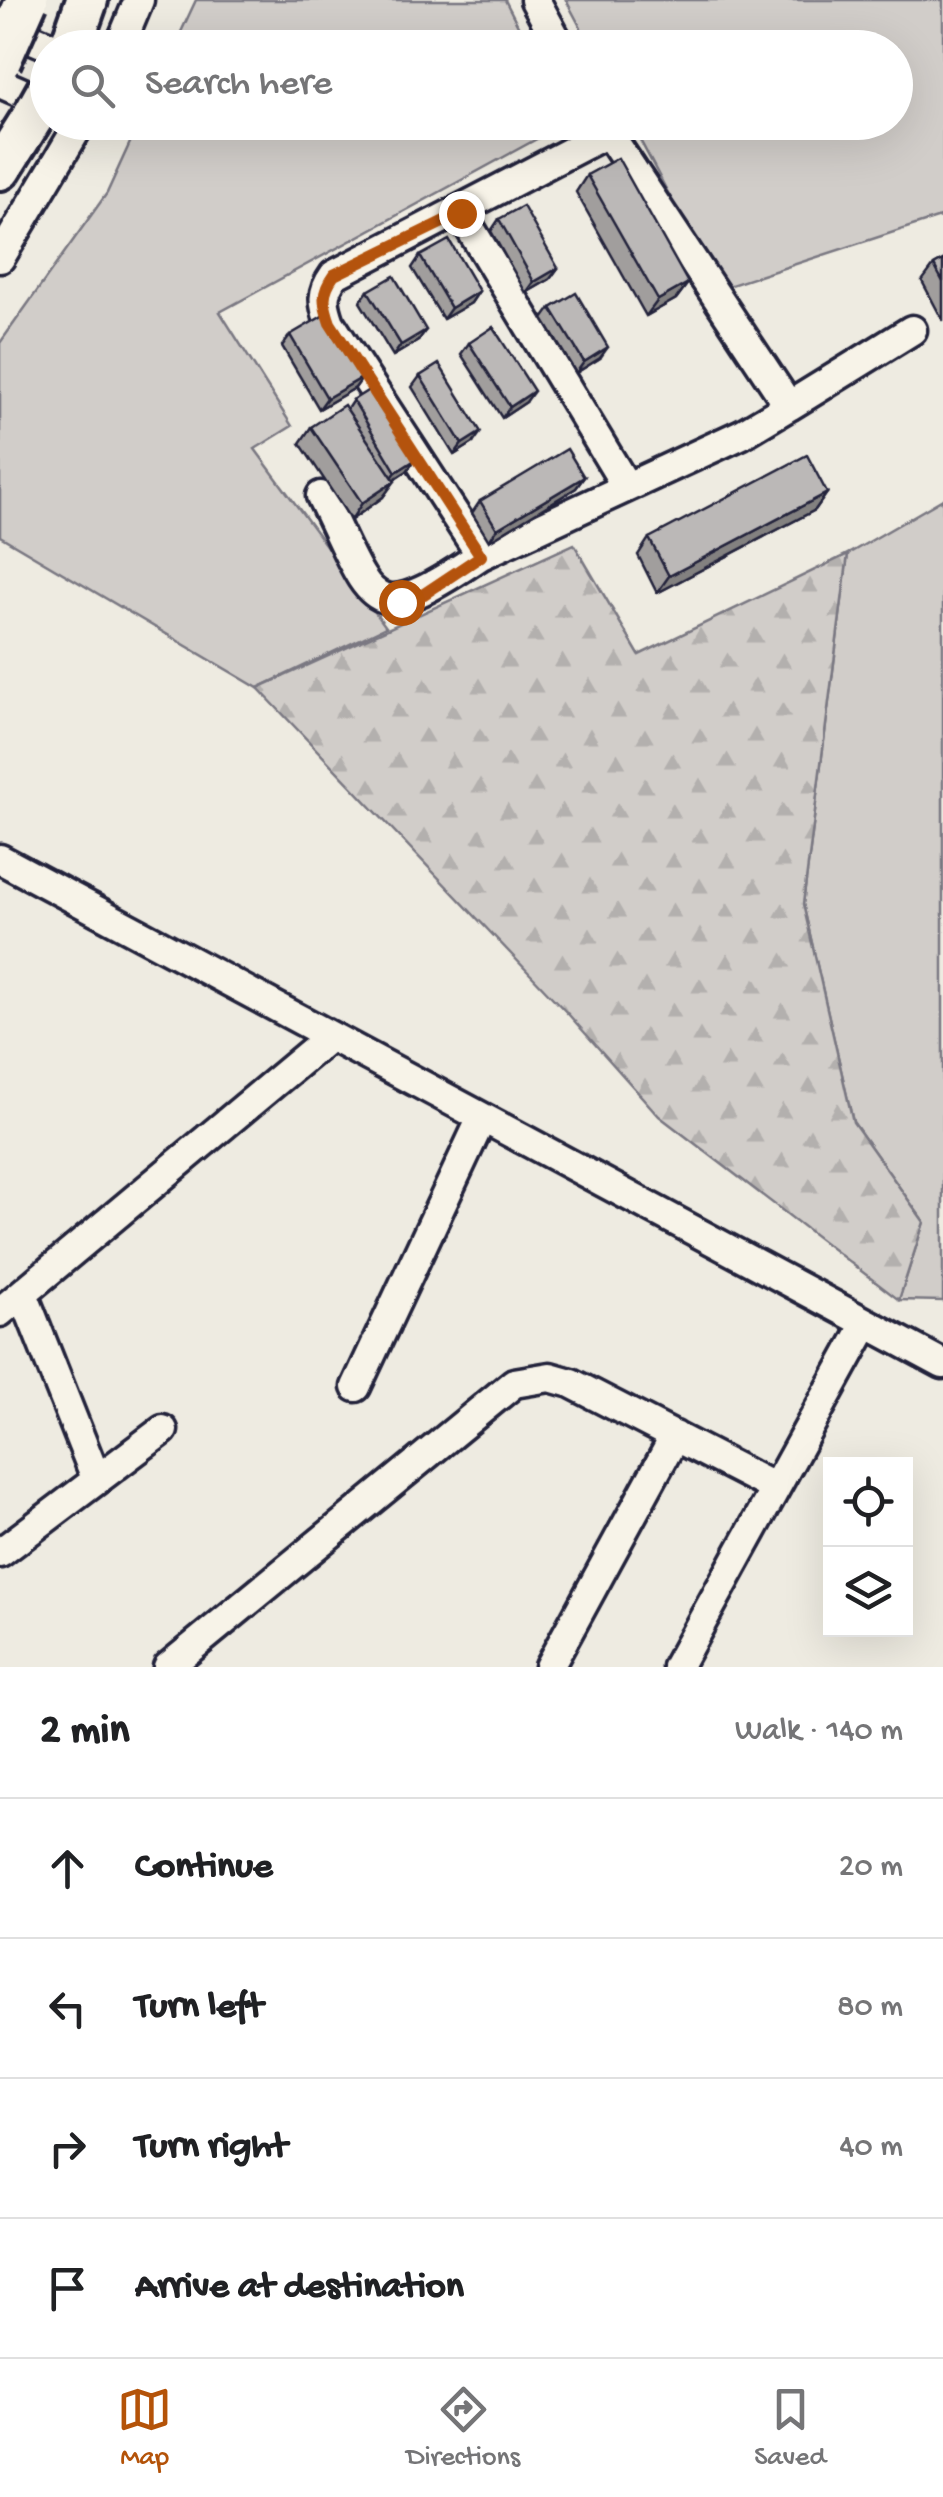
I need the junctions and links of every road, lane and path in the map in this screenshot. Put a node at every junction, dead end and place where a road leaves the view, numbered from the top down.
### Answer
1 (27, 0) edge
2 (139, 0) edge
3 (536, 0) edge
4 (0, 25) edge
5 (61, 30) edge
6 (126, 30) edge
7 (552, 30) edge
8 (0, 61) edge
9 (0, 83) edge
10 (30, 97) edge
11 (30, 123) edge
12 (70, 140) edge
13 (584, 140) edge
14 (612, 140) edge
15 (0, 169) edge
16 (461, 213) junction
17 (0, 258) edge
18 (912, 330) dead end
19 (789, 406) junction
20 (626, 486) junction
21 (321, 496) dead end
22 (481, 556) junction
23 (0, 860) edge
24 (328, 1038) junction
25 (481, 1120) junction
26 (24, 1294) junction
27 (0, 1312) edge
28 (866, 1324) junction
29 (943, 1364) edge
30 (356, 1387) dead end
31 (162, 1430) dead end
32 (675, 1436) junction
33 (96, 1478) junction
34 (776, 1488) junction
35 (0, 1553) edge
36 (168, 1667) edge
37 (549, 1667) edge
38 (677, 1667) edge

1 - 8 highway, bridge
2 - 6 street
3 - 7 street
4 - 5 street
9 - 10 street
11 - 15 highway
12 - 17 street
13 - 16 street
14 - 19 street
16 - 20 street
16 - 22 street
18 - 19 street
19 - 20 street
20 - 22 street
21 - 22 street
23 - 24 street
24 - 25 street
24 - 26 street
25 - 28 street
25 - 30 street
26 - 27 street
26 - 33 street
28 - 29 street
28 - 34 street
31 - 33 street
32 - 34 street
32 - 36 street
32 - 37 street
33 - 35 street
34 - 38 street

